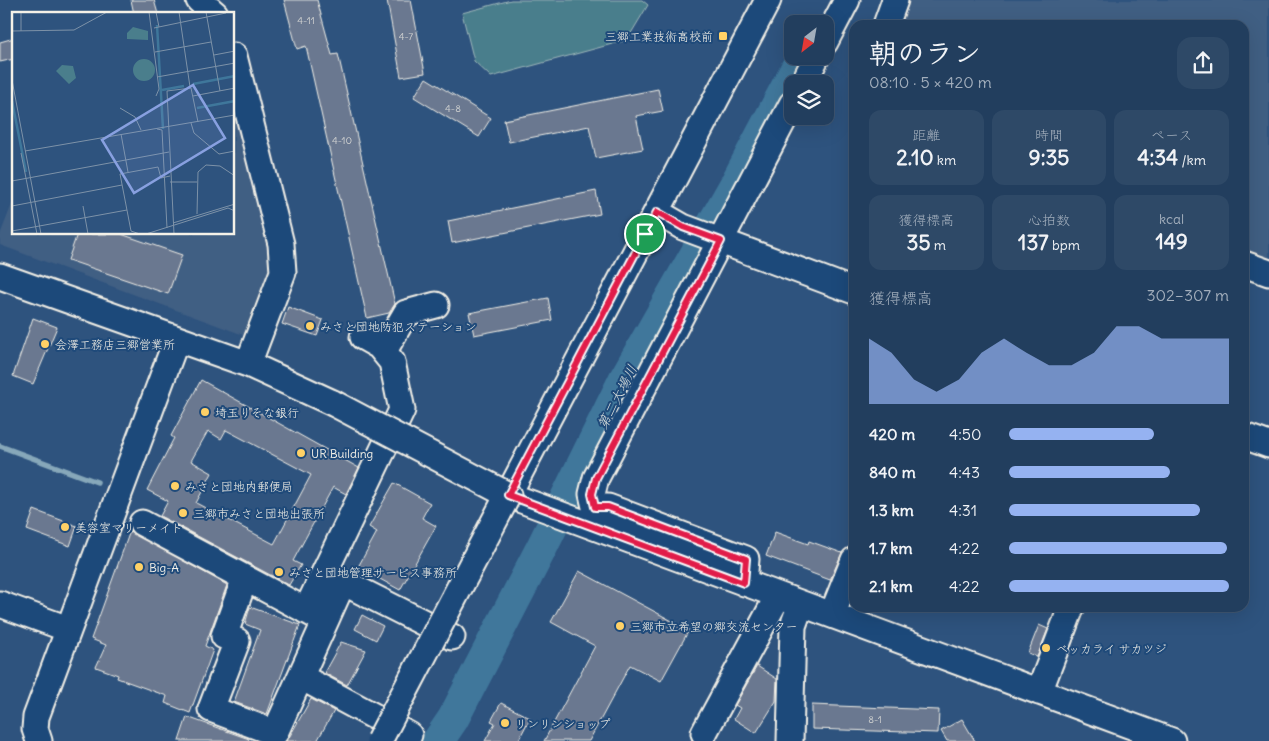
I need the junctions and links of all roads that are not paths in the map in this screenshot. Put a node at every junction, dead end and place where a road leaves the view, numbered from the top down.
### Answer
1 (199, 0) edge
2 (768, 0) edge
3 (847, 0) edge
4 (895, 0) edge
5 (214, 12) edge
6 (888, 20) edge
7 (834, 25) edge
8 (235, 60) edge
9 (784, 119) edge
10 (657, 212) junction
11 (721, 241) junction
12 (1249, 266) edge
13 (1269, 273) edge
14 (0, 276) edge
15 (849, 289) edge
16 (436, 305) dead end
17 (363, 337) dead end
18 (176, 341) junction
19 (384, 351) junction
20 (248, 364) junction
21 (1249, 438) edge
22 (1269, 445) edge
23 (508, 495) junction
24 (142, 523) dead end
25 (849, 572) edge
26 (245, 578) junction
27 (334, 578) junction
28 (744, 583) junction
29 (789, 600) junction
30 (0, 604) edge
31 (1069, 612) edge
32 (832, 615) junction
33 (316, 616) junction
34 (68, 629) junction
35 (452, 637) dead end
36 (301, 677) junction
37 (1039, 692) junction
38 (704, 733) dead end
39 (409, 735) dead end
40 (39, 741) edge
41 (379, 741) edge
42 (790, 741) edge
43 (1172, 741) edge

1 - 5 street
2 - 10 street
3 - 7 street
4 - 6 street
8 - 20 street
9 - 11 street
10 - 11 street
10 - 23 street
11 - 15 street
11 - 28 street
12 - 13 street
14 - 18 street
16 - 19 street
17 - 19 street
18 - 20 street
18 - 34 street
19 - 27 street
20 - 23 street, bridge
21 - 22 street
23 - 28 street
23 - 41 street, bridge
24 - 26 street
25 - 32 street
26 - 33 street
26 - 36 street
27 - 33 street
27 - 35 street
28 - 29 street
29 - 32 street
29 - 38 street
29 - 42 street
30 - 34 street
31 - 37 street
32 - 37 street
33 - 36 street
34 - 40 street
36 - 39 street
37 - 43 street

